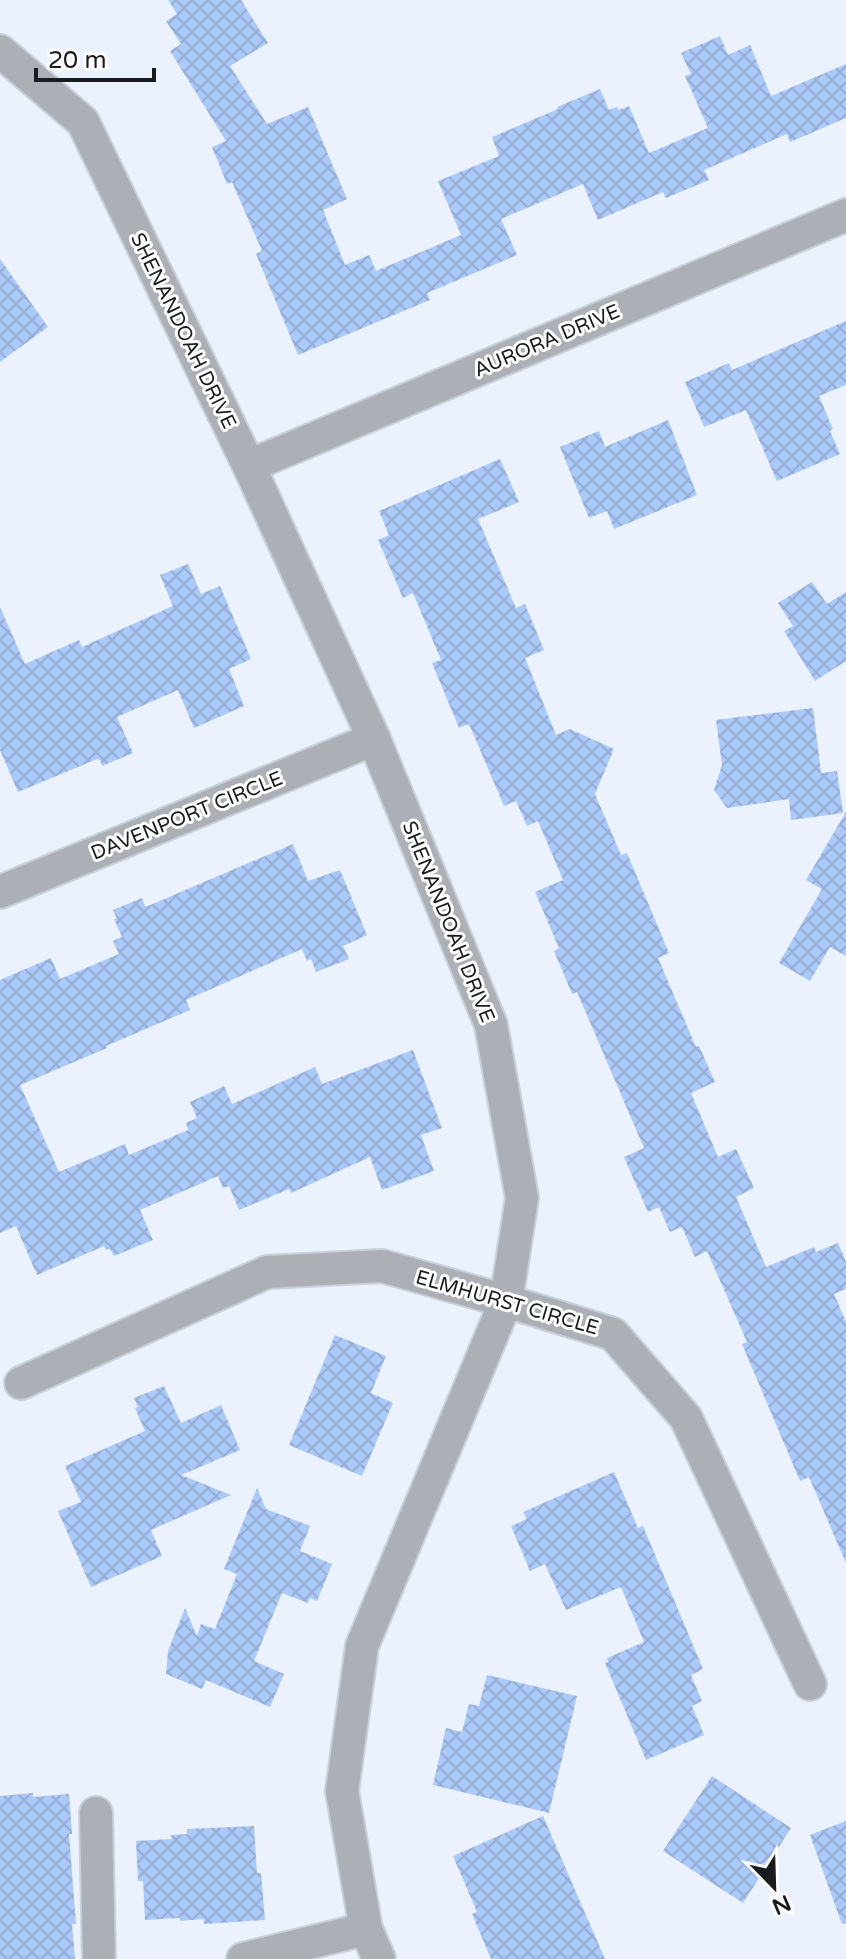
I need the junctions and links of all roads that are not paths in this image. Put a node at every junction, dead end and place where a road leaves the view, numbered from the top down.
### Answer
1 (0, 51) edge
2 (846, 215) edge
3 (249, 466) junction
4 (374, 739) junction
5 (0, 892) edge
6 (506, 1301) junction
7 (21, 1383) dead end
8 (810, 1684) dead end
9 (96, 1813) dead end
10 (366, 1929) junction
11 (99, 1959) edge
12 (243, 1959) edge
13 (379, 1959) edge

1 - 3 street, SHENANDOAH DRIVE
2 - 3 street, AURORA DRIVE
3 - 4 street, SHENANDOAH DRIVE
4 - 5 street, DAVENPORT CIRCLE
4 - 6 street, SHENANDOAH DRIVE
6 - 7 street, ELMHURST CIRCLE
6 - 8 street, ELMHURST CIRCLE
6 - 10 street, SHENANDOAH DRIVE
9 - 11 street
10 - 12 street
10 - 13 street, SHENANDOAH DRIVE

